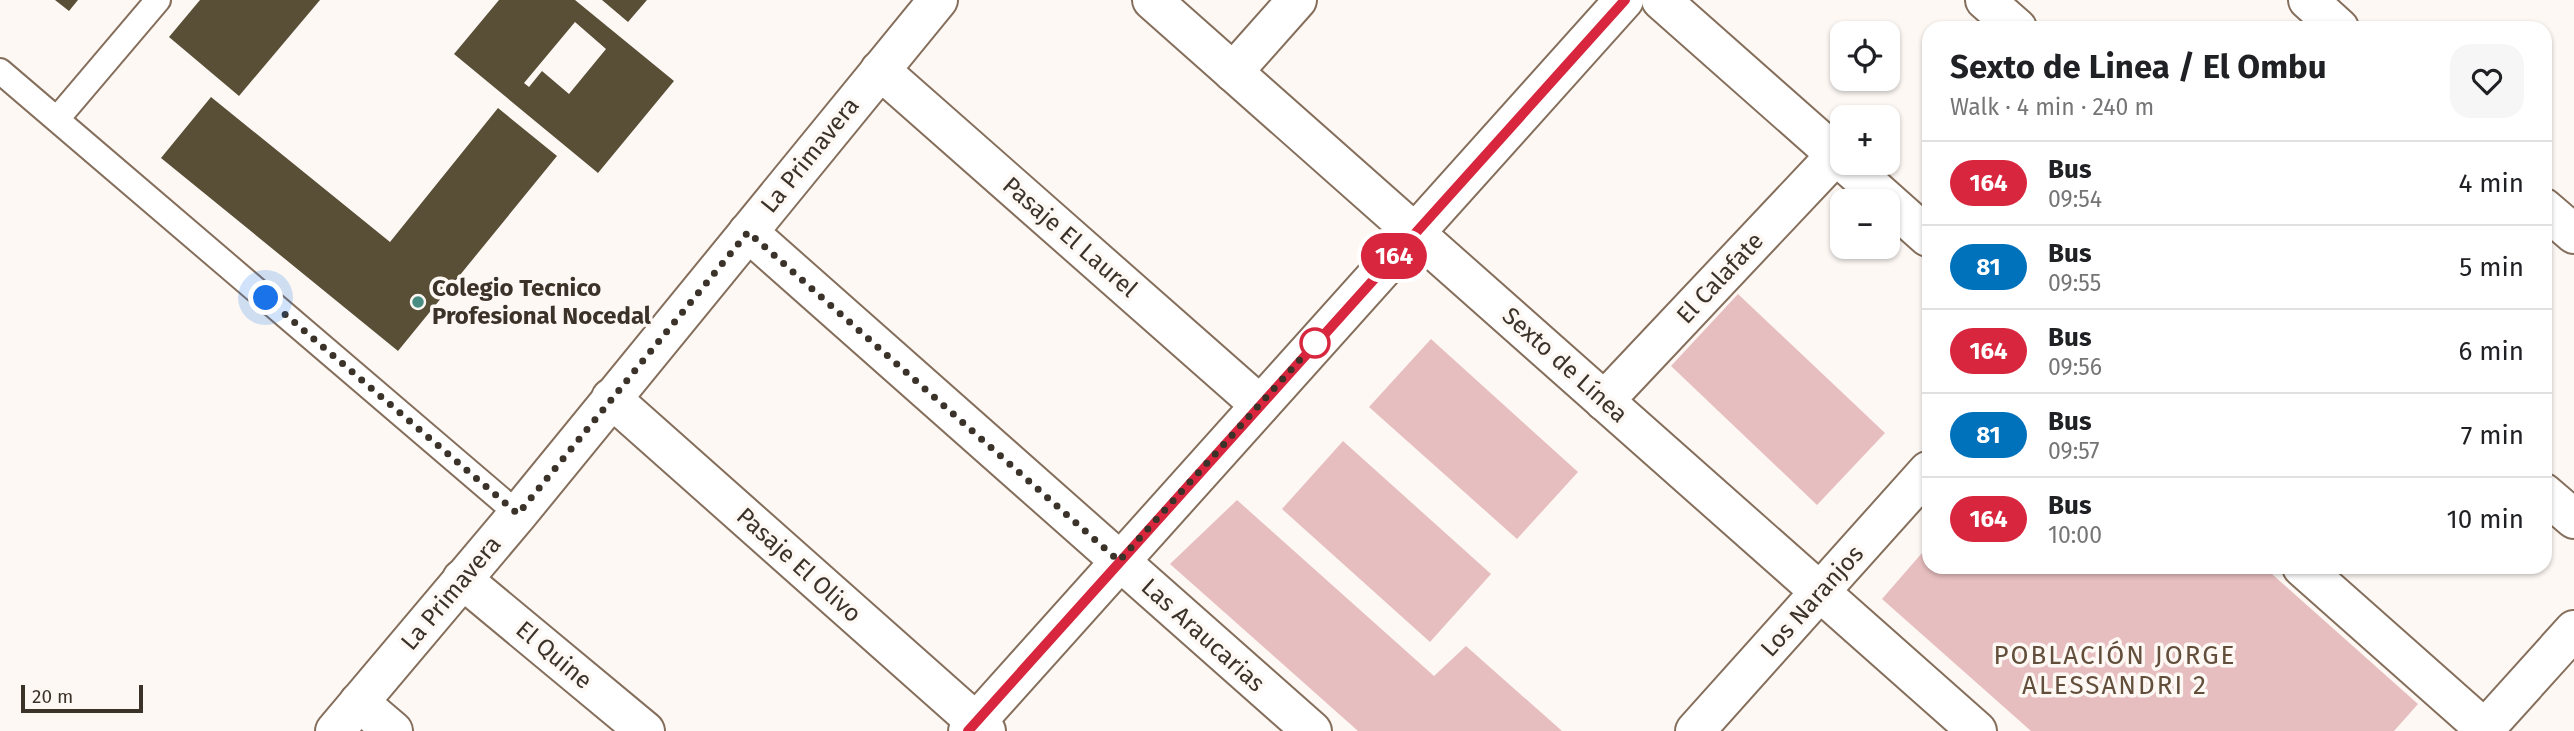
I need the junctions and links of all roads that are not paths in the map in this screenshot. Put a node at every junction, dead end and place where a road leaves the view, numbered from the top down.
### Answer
1 (158, 0) edge
2 (938, 0) edge
3 (1153, 0) edge
4 (1297, 0) edge
5 (1625, 0) edge
6 (1661, 0) edge
7 (1985, 0) edge
8 (2009, 21) edge
9 (880, 70) junction
10 (0, 71) edge
11 (1233, 72) junction
12 (57, 119) junction
13 (1830, 149) edge
14 (1830, 170) edge
15 (1859, 175) edge
16 (2552, 215) edge
17 (748, 232) junction
18 (1415, 232) junction
19 (1922, 232) edge
20 (2574, 234) edge
21 (611, 398) junction
22 (1604, 401) junction
23 (1260, 405) junction
24 (1922, 478) edge
25 (2552, 500) edge
26 (518, 514) junction
27 (2574, 519) edge
28 (1119, 561) junction
29 (2310, 574) edge
30 (462, 579) junction
31 (1820, 592) junction
32 (2574, 629) edge
33 (359, 702) junction
34 (976, 728) edge
35 (2485, 730) edge
36 (335, 731) edge
37 (393, 731) edge
38 (645, 731) edge
39 (1312, 731) edge
40 (1695, 731) edge
41 (1976, 731) edge

1 - 12 lane
2 - 9 street, La Primavera
3 - 11 street, Sexto de Línea
4 - 11 street
5 - 18 street
6 - 13 street
7 - 8 street
9 - 17 street, La Primavera
9 - 23 street, Pasaje El Laurel
10 - 12 lane
11 - 18 street, Sexto de Línea
12 - 26 lane
14 - 22 street, El Calafate
15 - 19 street
16 - 20 street
17 - 21 street, La Primavera
17 - 28 street, Las Araucarias
18 - 22 street, Sexto de Línea
18 - 23 street
21 - 26 street, La Primavera
21 - 34 street, Pasaje El Olivo
22 - 31 street, Sexto de Línea
23 - 28 street
24 - 31 street, Los Naranjos
25 - 27 street
26 - 30 street, La Primavera
28 - 34 street
28 - 39 street, Las Araucarias
29 - 35 street
30 - 33 street, La Primavera
30 - 38 street, El Quine
31 - 40 street, Los Naranjos
31 - 41 street, Sexto de Línea
32 - 35 street
33 - 36 street, La Primavera
33 - 37 street

